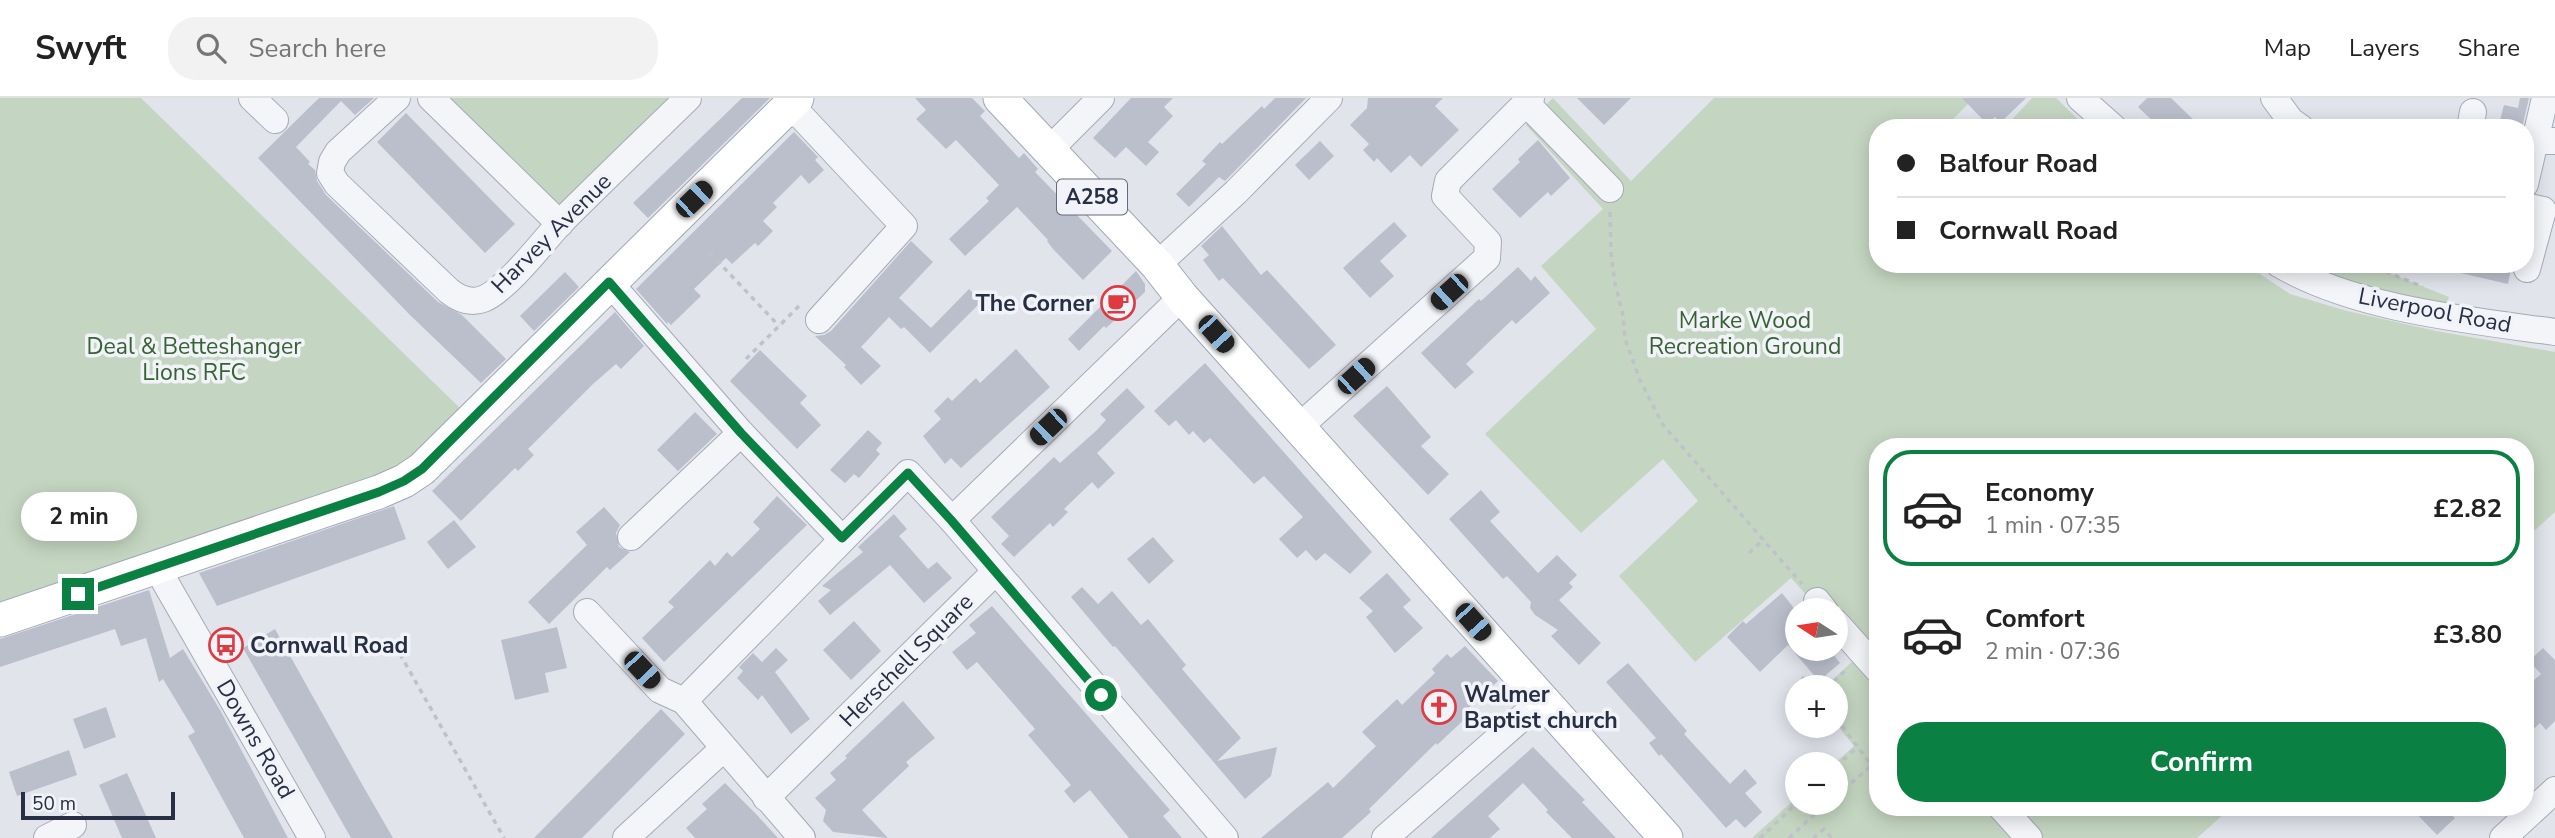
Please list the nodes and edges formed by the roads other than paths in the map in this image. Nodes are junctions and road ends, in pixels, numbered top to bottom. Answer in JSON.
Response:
{"nodes":[{"id":1,"x":252,"y":98,"type":"edge"},
{"id":2,"x":397,"y":98,"type":"edge"},
{"id":3,"x":431,"y":98,"type":"edge"},
{"id":4,"x":688,"y":98,"type":"edge"},
{"id":5,"x":1000,"y":98,"type":"edge"},
{"id":6,"x":1101,"y":98,"type":"edge"},
{"id":7,"x":1329,"y":98,"type":"edge"},
{"id":8,"x":2080,"y":98,"type":"edge"},
{"id":9,"x":2274,"y":98,"type":"edge"},
{"id":10,"x":2545,"y":98,"type":"edge"},
{"id":11,"x":1528,"y":101,"type":"edge"},
{"id":12,"x":791,"y":104,"type":"edge"},
{"id":13,"x":2104,"y":119,"type":"edge"},
{"id":14,"x":2290,"y":119,"type":"edge"},
{"id":15,"x":275,"y":120,"type":"dead end"},
{"id":16,"x":2545,"y":141,"type":"edge"},
{"id":17,"x":1049,"y":150,"type":"junction"},
{"id":18,"x":2534,"y":165,"type":"edge"},
{"id":19,"x":1610,"y":189,"type":"road end"},
{"id":20,"x":2534,"y":208,"type":"edge"},
{"id":21,"x":560,"y":224,"type":"junction"},
{"id":22,"x":2534,"y":243,"type":"edge"},
{"id":23,"x":1157,"y":265,"type":"junction"},
{"id":24,"x":2294,"y":273,"type":"edge"},
{"id":25,"x":609,"y":282,"type":"junction"},
{"id":26,"x":1182,"y":297,"type":"junction"},
{"id":27,"x":814,"y":309,"type":"road end"},
{"id":28,"x":2555,"y":332,"type":"edge"},
{"id":29,"x":1299,"y":427,"type":"junction"},
{"id":30,"x":741,"y":433,"type":"junction"},
{"id":31,"x":951,"y":520,"type":"junction"},
{"id":32,"x":631,"y":537,"type":"dead end"},
{"id":33,"x":842,"y":538,"type":"junction"},
{"id":34,"x":157,"y":568,"type":"junction"},
{"id":35,"x":995,"y":573,"type":"junction"},
{"id":36,"x":587,"y":612,"type":"dead end"},
{"id":37,"x":0,"y":620,"type":"edge"},
{"id":38,"x":1848,"y":636,"type":"edge"},
{"id":39,"x":1869,"y":660,"type":"edge"},
{"id":40,"x":684,"y":701,"type":"junction"},
{"id":41,"x":1542,"y":701,"type":"junction"},
{"id":42,"x":724,"y":748,"type":"junction"},
{"id":43,"x":2555,"y":790,"type":"edge"},
{"id":44,"x":766,"y":798,"type":"junction"},
{"id":45,"x":2534,"y":809,"type":"edge"},
{"id":46,"x":2009,"y":816,"type":"edge"},
{"id":47,"x":2526,"y":816,"type":"edge"},
{"id":48,"x":73,"y":825,"type":"dead end"},
{"id":49,"x":47,"y":838,"type":"edge"},
{"id":50,"x":312,"y":838,"type":"edge"},
{"id":51,"x":626,"y":838,"type":"edge"},
{"id":52,"x":802,"y":838,"type":"edge"},
{"id":53,"x":1225,"y":838,"type":"edge"},
{"id":54,"x":1385,"y":838,"type":"edge"},
{"id":55,"x":1666,"y":838,"type":"edge"},
{"id":56,"x":2029,"y":838,"type":"edge"},
{"id":57,"x":2502,"y":838,"type":"edge"}],
"edges":[{"from":1,"to":15,"type":"street"},
{"from":2,"to":21,"type":"street","name":"Harvey Avenue"},
{"from":3,"to":21,"type":"street"},
{"from":4,"to":21,"type":"street","name":"Harvey Avenue"},
{"from":5,"to":17,"type":"main road","number":"A258"},
{"from":6,"to":17,"type":"street"},
{"from":7,"to":23,"type":"street"},
{"from":8,"to":13,"type":"street"},
{"from":9,"to":14,"type":"street"},
{"from":10,"to":16,"type":"street"},
{"from":11,"to":19,"type":"street"},
{"from":11,"to":29,"type":"street"},
{"from":12,"to":25,"type":"main road"},
{"from":12,"to":27,"type":"street"},
{"from":16,"to":18,"type":"street"},
{"from":17,"to":23,"type":"main road","number":"A258"},
{"from":20,"to":22,"type":"street"},
{"from":23,"to":26,"type":"main road","number":"A258"},
{"from":24,"to":28,"type":"street","name":"Liverpool Road"},
{"from":25,"to":30,"type":"street"},
{"from":25,"to":34,"type":"main road"},
{"from":26,"to":29,"type":"main road","number":"A258"},
{"from":26,"to":31,"type":"street"},
{"from":29,"to":41,"type":"main road","number":"A258"},
{"from":30,"to":32,"type":"street"},
{"from":30,"to":33,"type":"street"},
{"from":31,"to":33,"type":"street"},
{"from":31,"to":35,"type":"street"},
{"from":33,"to":40,"type":"street"},
{"from":34,"to":37,"type":"main road"},
{"from":34,"to":50,"type":"street","name":"Downs Road"},
{"from":35,"to":44,"type":"street","name":"Herschell Square"},
{"from":35,"to":53,"type":"street"},
{"from":36,"to":40,"type":"street"},
{"from":38,"to":39,"type":"street"},
{"from":40,"to":42,"type":"street"},
{"from":41,"to":54,"type":"street"},
{"from":41,"to":55,"type":"main road","number":"A258"},
{"from":42,"to":44,"type":"street"},
{"from":42,"to":51,"type":"street"},
{"from":43,"to":45,"type":"street"},
{"from":44,"to":52,"type":"street"},
{"from":46,"to":56,"type":"street"},
{"from":47,"to":57,"type":"street"},
{"from":48,"to":49,"type":"street"}]}
